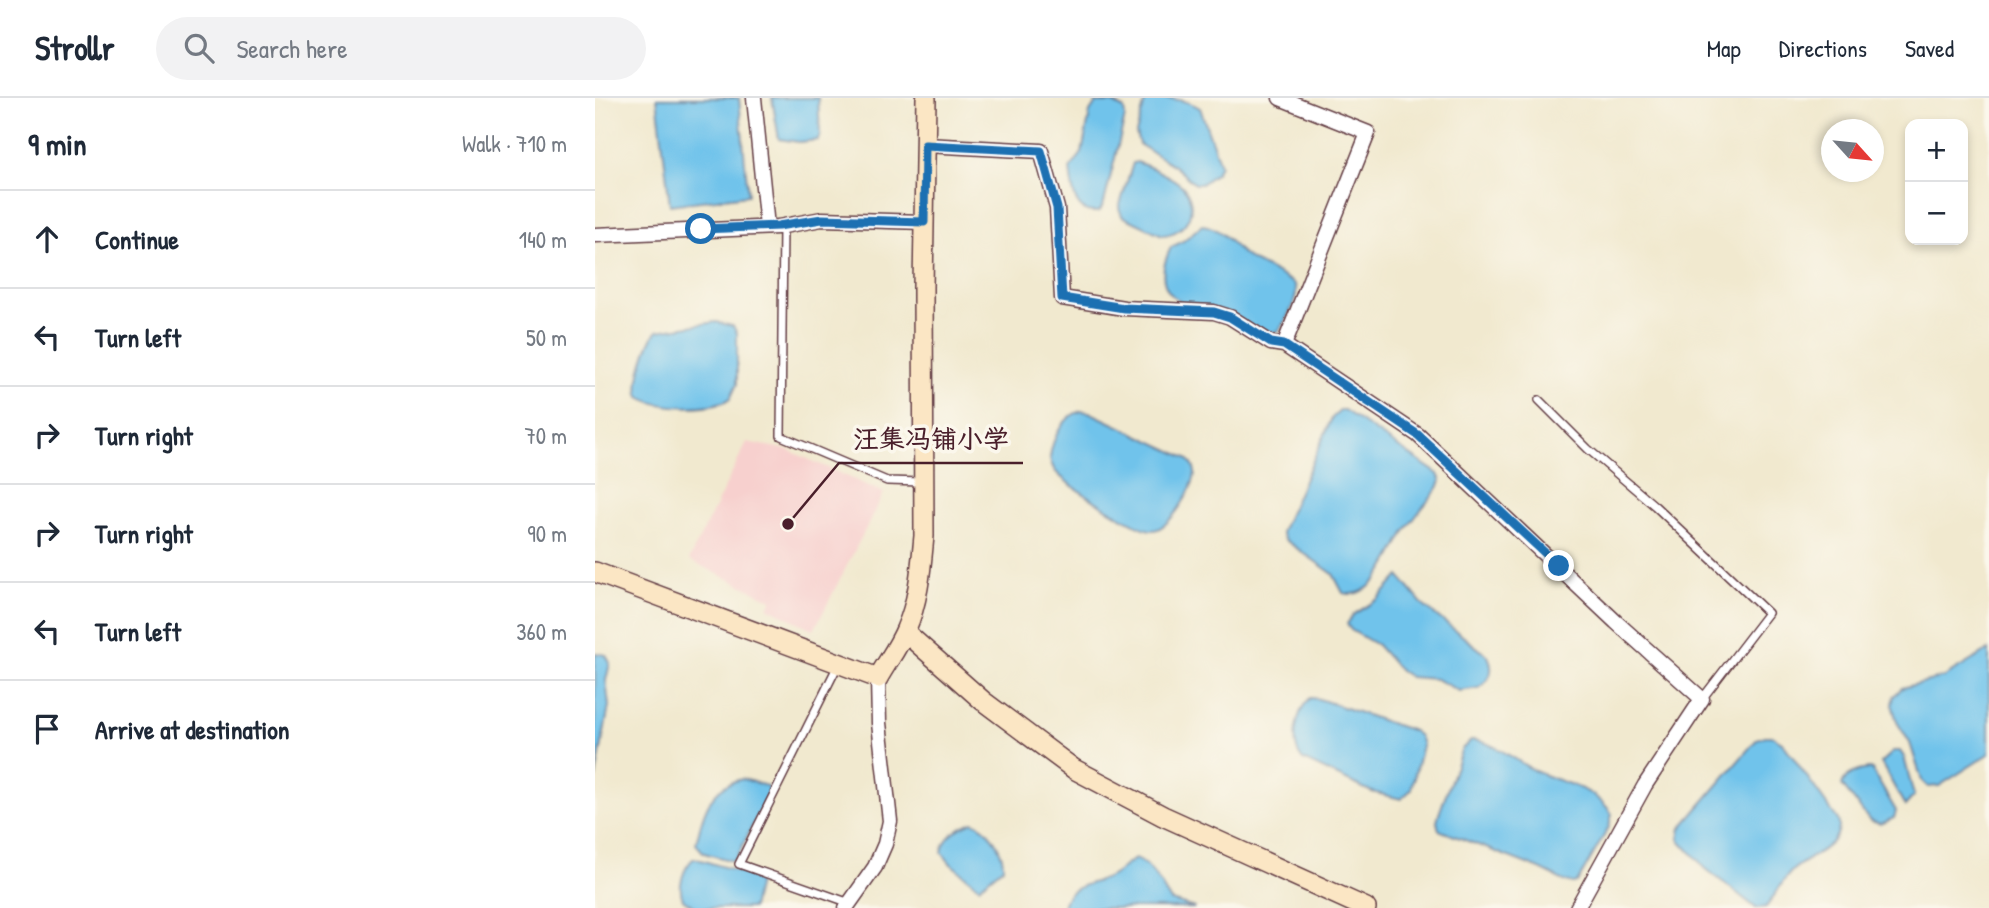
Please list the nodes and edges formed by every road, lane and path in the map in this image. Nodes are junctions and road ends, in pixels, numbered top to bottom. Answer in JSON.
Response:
{"nodes":[{"id":1,"x":754,"y":98,"type":"edge"},
{"id":2,"x":926,"y":98,"type":"edge"},
{"id":3,"x":1280,"y":98,"type":"edge"},
{"id":4,"x":925,"y":145,"type":"junction"},
{"id":5,"x":924,"y":222,"type":"junction"},
{"id":6,"x":783,"y":226,"type":"junction"},
{"id":7,"x":767,"y":227,"type":"junction"},
{"id":8,"x":595,"y":235,"type":"edge"},
{"id":9,"x":1284,"y":345,"type":"junction"},
{"id":10,"x":1539,"y":400,"type":"dead end"},
{"id":11,"x":925,"y":482,"type":"junction"},
{"id":12,"x":595,"y":572,"type":"edge"},
{"id":13,"x":905,"y":632,"type":"junction"},
{"id":14,"x":839,"y":662,"type":"junction"},
{"id":15,"x":878,"y":678,"type":"junction"},
{"id":16,"x":1702,"y":699,"type":"junction"},
{"id":17,"x":848,"y":905,"type":"edge"},
{"id":18,"x":1366,"y":908,"type":"edge"},
{"id":19,"x":1577,"y":908,"type":"edge"}],
"edges":[{"from":1,"to":7,"type":"street"},
{"from":2,"to":4,"type":"street"},
{"from":3,"to":9,"type":"street"},
{"from":4,"to":5,"type":"street"},
{"from":4,"to":9,"type":"street"},
{"from":5,"to":6,"type":"street"},
{"from":5,"to":11,"type":"street"},
{"from":6,"to":7,"type":"street"},
{"from":6,"to":11,"type":"lane"},
{"from":7,"to":8,"type":"street"},
{"from":9,"to":16,"type":"street"},
{"from":10,"to":16,"type":"lane"},
{"from":11,"to":13,"type":"street"},
{"from":12,"to":14,"type":"street"},
{"from":13,"to":15,"type":"street"},
{"from":13,"to":18,"type":"street"},
{"from":14,"to":15,"type":"street"},
{"from":14,"to":17,"type":"lane"},
{"from":15,"to":17,"type":"street"},
{"from":16,"to":19,"type":"street"}]}
